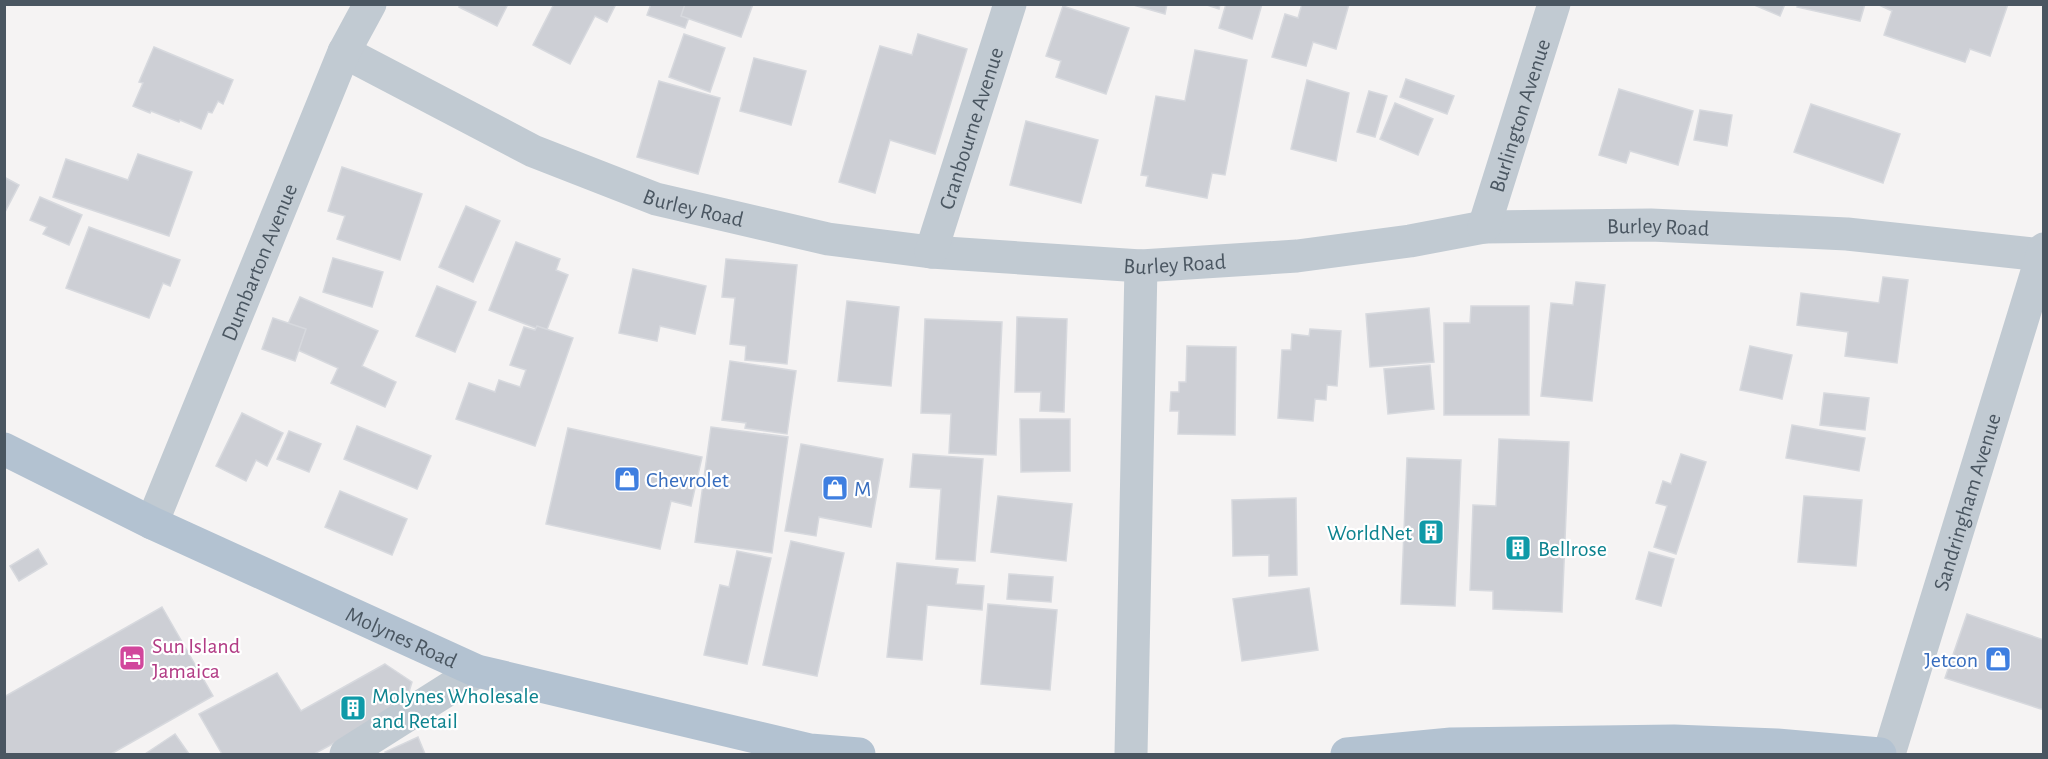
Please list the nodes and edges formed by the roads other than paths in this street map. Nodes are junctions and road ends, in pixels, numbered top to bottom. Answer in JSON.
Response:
{"nodes":[{"id":1,"x":370,"y":4,"type":"edge"},
{"id":2,"x":1010,"y":4,"type":"edge"},
{"id":3,"x":1554,"y":4,"type":"edge"},
{"id":4,"x":344,"y":52,"type":"junction"},
{"id":5,"x":1484,"y":227,"type":"junction"},
{"id":6,"x":931,"y":252,"type":"junction"},
{"id":7,"x":2042,"y":252,"type":"edge"},
{"id":8,"x":1141,"y":266,"type":"junction"},
{"id":9,"x":4,"y":450,"type":"edge"},
{"id":10,"x":152,"y":523,"type":"junction"},
{"id":11,"x":477,"y":671,"type":"junction"},
{"id":12,"x":1676,"y":748,"type":"edge"},
{"id":13,"x":346,"y":754,"type":"edge"},
{"id":14,"x":859,"y":754,"type":"edge"},
{"id":15,"x":1131,"y":754,"type":"edge"},
{"id":16,"x":1347,"y":754,"type":"edge"},
{"id":17,"x":1880,"y":754,"type":"edge"},
{"id":18,"x":1889,"y":754,"type":"edge"}],
"edges":[{"from":1,"to":4,"type":"street","name":"Dumbarton Avenue"},
{"from":2,"to":6,"type":"street","name":"Cranbourne Avenue"},
{"from":3,"to":5,"type":"street","name":"Burlington Avenue"},
{"from":4,"to":6,"type":"street","name":"Burley Road"},
{"from":4,"to":10,"type":"street","name":"Dumbarton Avenue"},
{"from":5,"to":7,"type":"street","name":"Burley Road"},
{"from":5,"to":8,"type":"street","name":"Burley Road"},
{"from":6,"to":8,"type":"street","name":"Burley Road"},
{"from":7,"to":18,"type":"street","name":"Sandringham Avenue"},
{"from":8,"to":15,"type":"street"},
{"from":9,"to":10,"type":"main road","name":"Molynes Road"},
{"from":10,"to":11,"type":"main road","name":"Molynes Road"},
{"from":11,"to":13,"type":"street"},
{"from":11,"to":14,"type":"main road","name":"Molynes Road"},
{"from":12,"to":16,"type":"main road"},
{"from":12,"to":17,"type":"main road"}]}
